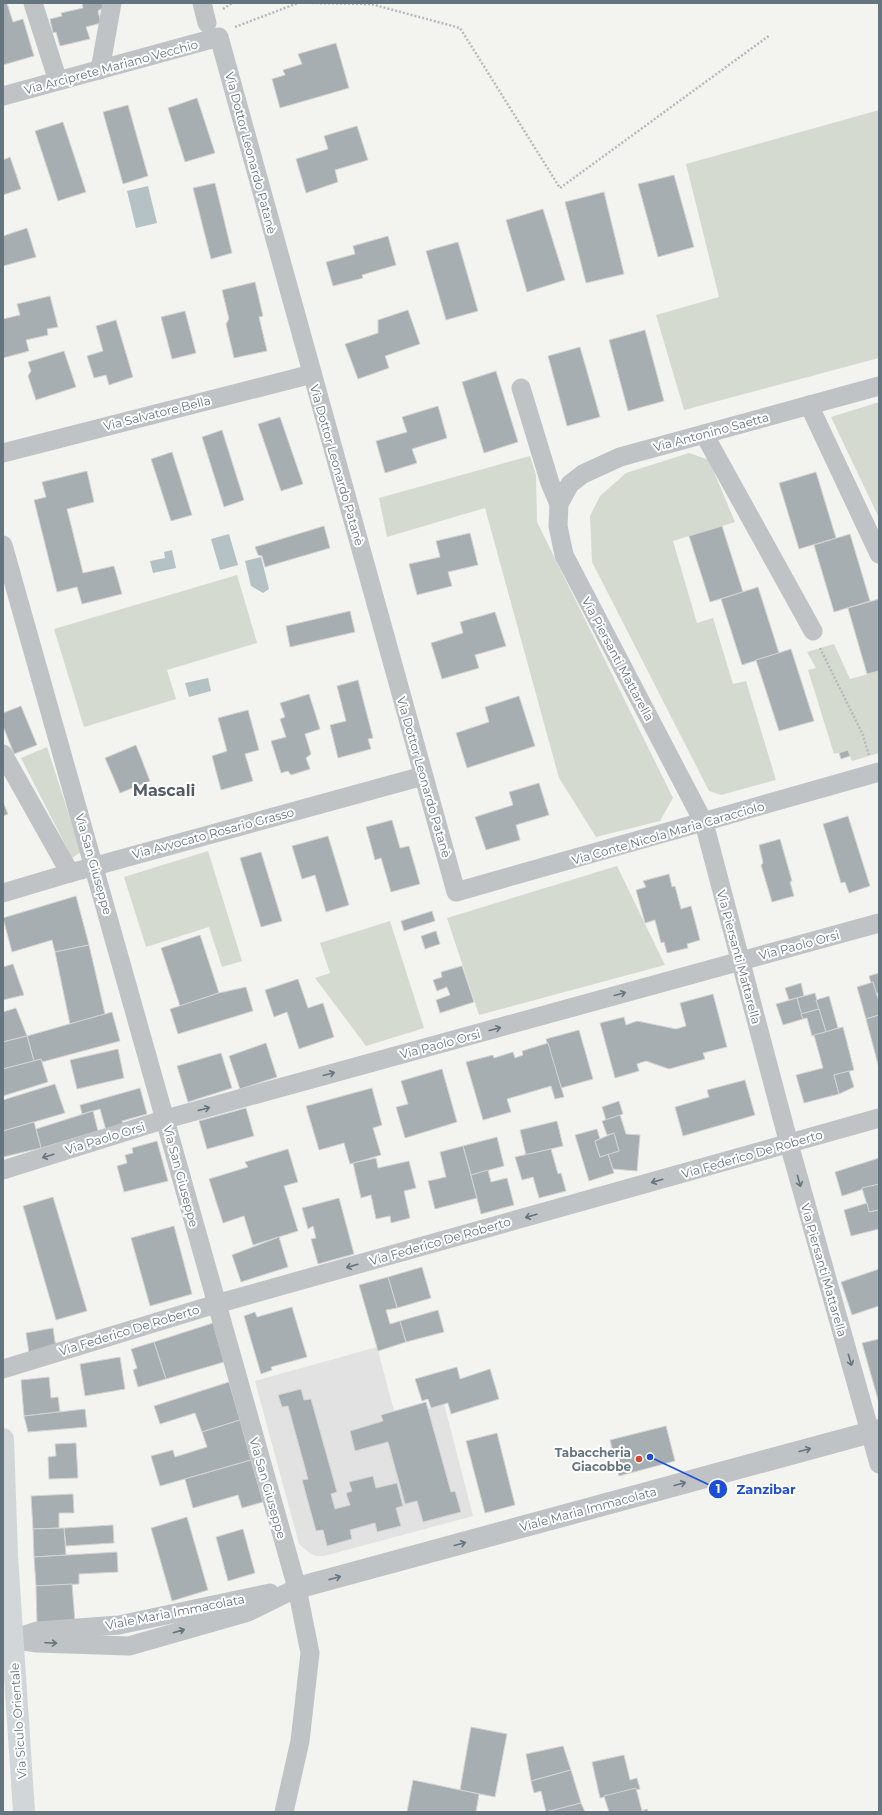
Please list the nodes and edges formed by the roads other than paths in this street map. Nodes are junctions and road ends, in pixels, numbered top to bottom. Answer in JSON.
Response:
{"nodes":[{"id":1,"x":33,"y":3,"type":"edge"},
{"id":2,"x":112,"y":3,"type":"edge"},
{"id":3,"x":202,"y":3,"type":"edge"},
{"id":4,"x":207,"y":23,"type":"dead end"},
{"id":5,"x":225,"y":33,"type":"joint"},
{"id":6,"x":100,"y":70,"type":"junction"},
{"id":7,"x":58,"y":81,"type":"junction"},
{"id":8,"x":3,"y":96,"type":"edge"},
{"id":9,"x":312,"y":374,"type":"junction"},
{"id":10,"x":879,"y":386,"type":"edge"},
{"id":11,"x":520,"y":388,"type":"dead end"},
{"id":12,"x":808,"y":405,"type":"junction"},
{"id":13,"x":704,"y":434,"type":"junction"},
{"id":14,"x":3,"y":452,"type":"edge"},
{"id":15,"x":559,"y":504,"type":"junction"},
{"id":16,"x":3,"y":545,"type":"edge"},
{"id":17,"x":879,"y":554,"type":"edge"},
{"id":18,"x":812,"y":632,"type":"road end"},
{"id":19,"x":3,"y":754,"type":"edge"},
{"id":20,"x":877,"y":773,"type":"edge"},
{"id":21,"x":423,"y":776,"type":"junction"},
{"id":22,"x":704,"y":823,"type":"junction"},
{"id":23,"x":95,"y":866,"type":"junction"},
{"id":24,"x":70,"y":872,"type":"junction"},
{"id":25,"x":456,"y":892,"type":"joint"},
{"id":26,"x":3,"y":893,"type":"edge"},
{"id":27,"x":879,"y":923,"type":"edge"},
{"id":28,"x":740,"y":961,"type":"junction"},
{"id":29,"x":879,"y":1118,"type":"edge"},
{"id":30,"x":166,"y":1119,"type":"junction"},
{"id":31,"x":789,"y":1144,"type":"junction"},
{"id":32,"x":3,"y":1170,"type":"edge"},
{"id":33,"x":216,"y":1304,"type":"junction"},
{"id":34,"x":3,"y":1369,"type":"edge"},
{"id":35,"x":875,"y":1431,"type":"edge"},
{"id":36,"x":3,"y":1439,"type":"edge"},
{"id":37,"x":879,"y":1464,"type":"edge"},
{"id":38,"x":5,"y":1551,"type":"edge"},
{"id":39,"x":297,"y":1588,"type":"junction"},
{"id":40,"x":8,"y":1639,"type":"edge"},
{"id":41,"x":24,"y":1812,"type":"edge"},
{"id":42,"x":284,"y":1812,"type":"edge"}],
"edges":[{"from":1,"to":7,"type":"street"},
{"from":2,"to":6,"type":"street"},
{"from":3,"to":4,"type":"street"},
{"from":5,"to":6,"type":"street","name":"Via Arciprete Mariano Vecchio"},
{"from":5,"to":9,"type":"street","name":"Via Dottor Leonardo Patanè"},
{"from":6,"to":7,"type":"street","name":"Via Arciprete Mariano Vecchio"},
{"from":7,"to":8,"type":"street","name":"Via Arciprete Mariano Vecchio"},
{"from":9,"to":14,"type":"street","name":"Via Salvatore Bella"},
{"from":9,"to":21,"type":"street","name":"Via Dottor Leonardo Patanè"},
{"from":10,"to":12,"type":"street","name":"Via Antonino Saetta"},
{"from":11,"to":15,"type":"street"},
{"from":12,"to":13,"type":"street","name":"Via Antonino Saetta"},
{"from":12,"to":17,"type":"street"},
{"from":13,"to":15,"type":"street","name":"Via Antonino Saetta"},
{"from":13,"to":18,"type":"street"},
{"from":15,"to":22,"type":"street","name":"Via Piersanti Mattarella"},
{"from":16,"to":23,"type":"street","name":"Via San Giuseppe"},
{"from":19,"to":24,"type":"street"},
{"from":20,"to":22,"type":"street","name":"Via Conte Nicola Maria Caracciolo"},
{"from":21,"to":23,"type":"street","name":"Via Avvocato Rosario Grasso"},
{"from":21,"to":25,"type":"street","name":"Via Dottor Leonardo Patanè"},
{"from":22,"to":25,"type":"street","name":"Via Conte Nicola Maria Caracciolo"},
{"from":22,"to":28,"type":"street","name":"Via Piersanti Mattarella"},
{"from":23,"to":24,"type":"street","name":"Via Avvocato Rosario Grasso"},
{"from":23,"to":30,"type":"street","name":"Via San Giuseppe"},
{"from":24,"to":26,"type":"street","name":"Via Avvocato Rosario Grasso"},
{"from":27,"to":28,"type":"street","name":"Via Paolo Orsi"},
{"from":30,"to":28,"type":"street","name":"Via Paolo Orsi","one_way":true},
{"from":28,"to":31,"type":"street","name":"Via Piersanti Mattarella"},
{"from":29,"to":31,"type":"street","name":"Via Federico De Roberto"},
{"from":30,"to":32,"type":"street","name":"Via Paolo Orsi","one_way":true},
{"from":30,"to":33,"type":"street","name":"Via San Giuseppe"},
{"from":31,"to":33,"type":"street","name":"Via Federico De Roberto","one_way":true},
{"from":31,"to":35,"type":"street","name":"Via Piersanti Mattarella","one_way":true},
{"from":33,"to":34,"type":"street","name":"Via Federico De Roberto"},
{"from":33,"to":39,"type":"street","name":"Via San Giuseppe"},
{"from":35,"to":37,"type":"street","name":"Via Piersanti Mattarella"},
{"from":39,"to":35,"type":"street","name":"Viale Maria Immacolata","one_way":true},
{"from":36,"to":38,"type":"main road","name":"Via Siculo Orientale"},
{"from":38,"to":40,"type":"main road","name":"Via Siculo Orientale"},
{"from":39,"to":40,"type":"street","name":"Viale Maria Immacolata"},
{"from":39,"to":42,"type":"street","name":"Via San Giuseppe"},
{"from":40,"to":41,"type":"main road","name":"Via Siculo Orientale"}]}
